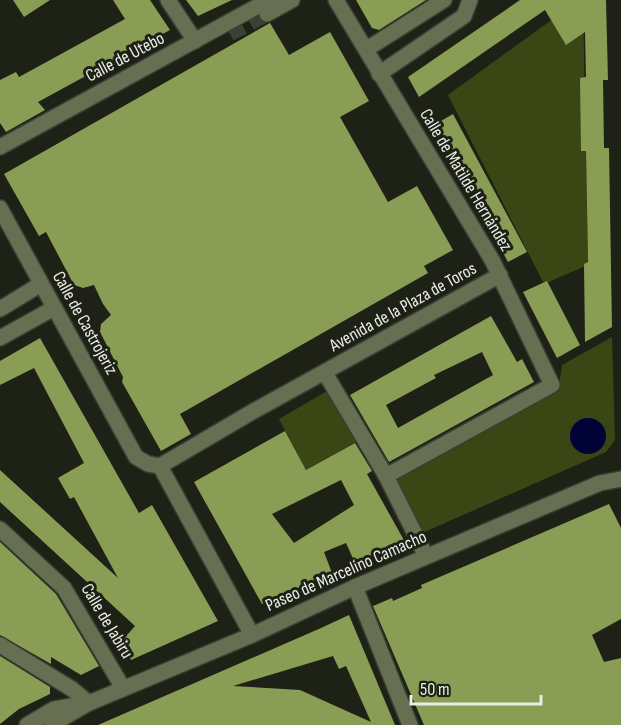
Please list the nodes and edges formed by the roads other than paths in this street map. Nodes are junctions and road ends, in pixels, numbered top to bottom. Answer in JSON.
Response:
{"nodes":[{"id":1,"x":168,"y":0,"type":"edge"},
{"id":2,"x":292,"y":0,"type":"edge"},
{"id":3,"x":336,"y":0,"type":"edge"},
{"id":4,"x":444,"y":0,"type":"edge"},
{"id":5,"x":470,"y":0,"type":"edge"},
{"id":6,"x":268,"y":7,"type":"edge"},
{"id":7,"x":195,"y":41,"type":"junction"},
{"id":8,"x":367,"y":49,"type":"junction"},
{"id":9,"x":379,"y":74,"type":"junction"},
{"id":10,"x":0,"y":147,"type":"edge"},
{"id":11,"x":0,"y":208,"type":"edge"},
{"id":12,"x":500,"y":275,"type":"junction"},
{"id":13,"x":41,"y":284,"type":"junction"},
{"id":14,"x":54,"y":308,"type":"junction"},
{"id":15,"x":0,"y":309,"type":"edge"},
{"id":16,"x":0,"y":338,"type":"edge"},
{"id":17,"x":325,"y":373,"type":"junction"},
{"id":18,"x":160,"y":466,"type":"junction"},
{"id":19,"x":386,"y":476,"type":"junction"},
{"id":20,"x":621,"y":479,"type":"edge"},
{"id":21,"x":0,"y":529,"type":"edge"},
{"id":22,"x":426,"y":556,"type":"junction"},
{"id":23,"x":355,"y":587,"type":"junction"},
{"id":24,"x":252,"y":635,"type":"junction"},
{"id":25,"x":0,"y":645,"type":"edge"},
{"id":26,"x":123,"y":688,"type":"junction"},
{"id":27,"x":89,"y":703,"type":"junction"},
{"id":28,"x":27,"y":725,"type":"edge"},
{"id":29,"x":51,"y":725,"type":"edge"},
{"id":30,"x":410,"y":725,"type":"edge"}],
"edges":[{"from":1,"to":7,"type":"street"},
{"from":2,"to":6,"type":"street","name":"Calle de Utebo"},
{"from":3,"to":8,"type":"street","name":"Calle de Matilde Hernández"},
{"from":4,"to":8,"type":"street"},
{"from":5,"to":9,"type":"street"},
{"from":6,"to":7,"type":"street","name":"Calle de Utebo"},
{"from":7,"to":10,"type":"street","name":"Calle de Utebo"},
{"from":8,"to":9,"type":"street","name":"Calle de Matilde Hernández"},
{"from":9,"to":12,"type":"street","name":"Calle de Matilde Hernández"},
{"from":11,"to":13,"type":"street","name":"Calle de Castrojeriz"},
{"from":12,"to":17,"type":"street","name":"Avenida de la Plaza de Toros"},
{"from":12,"to":19,"type":"street","name":"Calle de Matilde Hernández"},
{"from":13,"to":14,"type":"street","name":"Calle de Castrojeriz"},
{"from":13,"to":15,"type":"street"},
{"from":14,"to":16,"type":"street"},
{"from":14,"to":18,"type":"street","name":"Calle de Castrojeriz"},
{"from":17,"to":18,"type":"street","name":"Avenida de la Plaza de Toros"},
{"from":17,"to":19,"type":"street","name":"Avenida de la Plaza de Toros"},
{"from":18,"to":24,"type":"street"},
{"from":19,"to":22,"type":"street","name":"Avenida de la Plaza de Toros"},
{"from":20,"to":22,"type":"street","name":"Paseo de Marcelino Camacho"},
{"from":21,"to":26,"type":"street","name":"Calle de Jabiru"},
{"from":22,"to":23,"type":"street","name":"Paseo de Marcelino Camacho"},
{"from":23,"to":24,"type":"street","name":"Paseo de Marcelino Camacho"},
{"from":23,"to":30,"type":"street"},
{"from":24,"to":26,"type":"street","name":"Paseo de Marcelino Camacho"},
{"from":25,"to":27,"type":"street"},
{"from":26,"to":27,"type":"street","name":"Paseo de Marcelino Camacho"},
{"from":27,"to":28,"type":"street","name":"Paseo de Marcelino Camacho"},
{"from":27,"to":29,"type":"street","name":"Paseo de Marcelino Camacho"}]}
